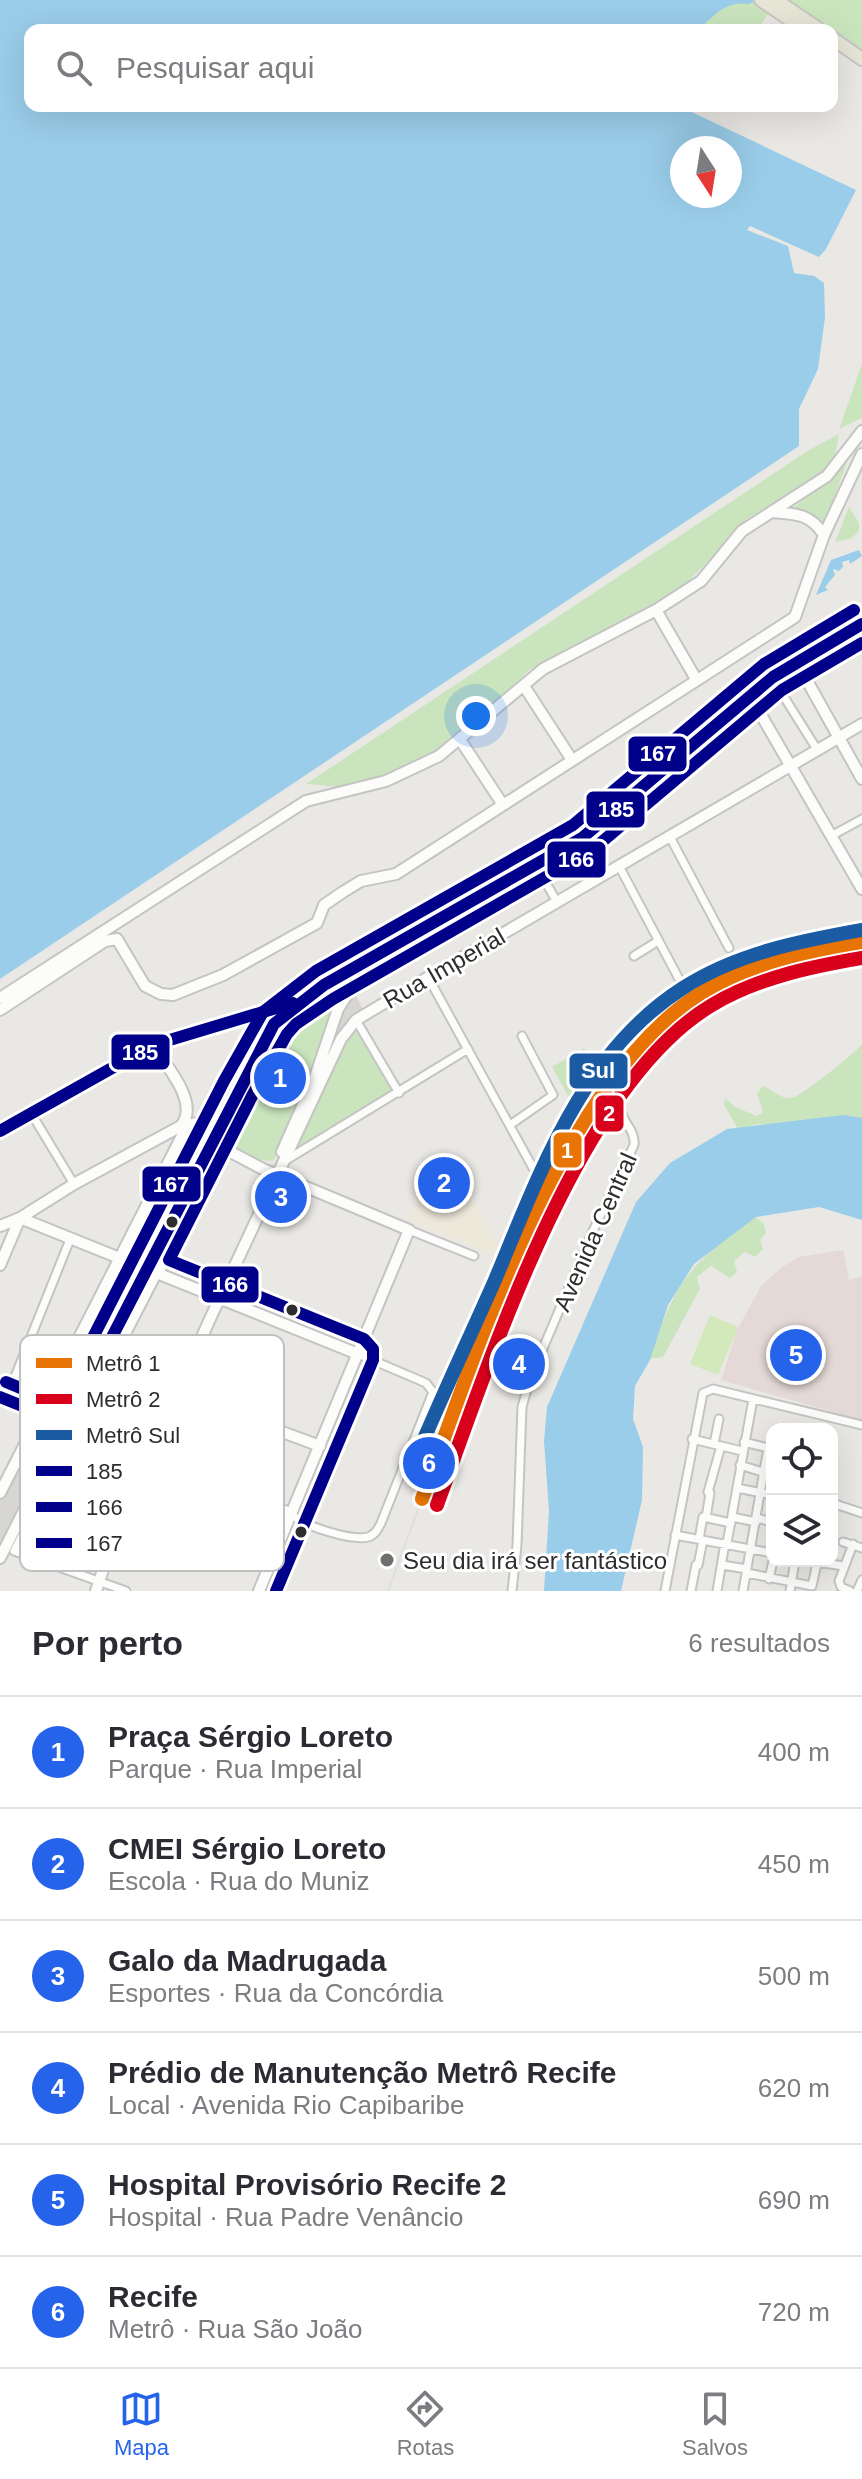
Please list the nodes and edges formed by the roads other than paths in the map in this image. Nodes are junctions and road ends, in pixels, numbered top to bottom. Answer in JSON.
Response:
{"nodes":[{"id":1,"x":761,"y":0,"type":"edge"},
{"id":2,"x":776,"y":0,"type":"edge"},
{"id":3,"x":790,"y":15,"type":"junction"},
{"id":4,"x":799,"y":24,"type":"edge"},
{"id":5,"x":808,"y":24,"type":"edge"},
{"id":6,"x":838,"y":42,"type":"edge"},
{"id":7,"x":838,"y":52,"type":"edge"},
{"id":8,"x":862,"y":59,"type":"edge"},
{"id":9,"x":862,"y":68,"type":"edge"},
{"id":10,"x":862,"y":431,"type":"edge"},
{"id":11,"x":862,"y":454,"type":"edge"},
{"id":12,"x":770,"y":512,"type":"junction"},
{"id":13,"x":824,"y":535,"type":"junction"},
{"id":14,"x":656,"y":610,"type":"junction"},
{"id":15,"x":862,"y":641,"type":"edge"},
{"id":16,"x":805,"y":677,"type":"junction"},
{"id":17,"x":696,"y":679,"type":"junction"},
{"id":18,"x":524,"y":686,"type":"junction"},
{"id":19,"x":781,"y":692,"type":"junction"},
{"id":20,"x":757,"y":708,"type":"junction"},
{"id":21,"x":862,"y":724,"type":"edge"},
{"id":22,"x":839,"y":737,"type":"junction"},
{"id":23,"x":461,"y":741,"type":"junction"},
{"id":24,"x":818,"y":751,"type":"junction"},
{"id":25,"x":572,"y":760,"type":"junction"},
{"id":26,"x":792,"y":766,"type":"junction"},
{"id":27,"x":862,"y":779,"type":"edge"},
{"id":28,"x":503,"y":805,"type":"junction"},
{"id":29,"x":862,"y":819,"type":"edge"},
{"id":30,"x":831,"y":836,"type":"junction"},
{"id":31,"x":670,"y":837,"type":"junction"},
{"id":32,"x":619,"y":866,"type":"junction"},
{"id":33,"x":542,"y":876,"type":"junction"},
{"id":34,"x":862,"y":889,"type":"edge"},
{"id":35,"x":557,"y":902,"type":"junction"},
{"id":36,"x":124,"y":916,"type":"junction"},
{"id":37,"x":117,"y":939,"type":"junction"},
{"id":38,"x":658,"y":941,"type":"junction"},
{"id":39,"x":729,"y":948,"type":"dead end"},
{"id":40,"x":634,"y":956,"type":"dead end"},
{"id":41,"x":862,"y":960,"type":"edge"},
{"id":42,"x":428,"y":977,"type":"junction"},
{"id":43,"x":679,"y":979,"type":"dead end"},
{"id":44,"x":353,"y":985,"type":"junction"},
{"id":45,"x":0,"y":998,"type":"edge"},
{"id":46,"x":299,"y":1002,"type":"junction"},
{"id":47,"x":0,"y":1010,"type":"edge"},
{"id":48,"x":356,"y":1020,"type":"junction"},
{"id":49,"x":522,"y":1036,"type":"dead end"},
{"id":50,"x":153,"y":1045,"type":"junction"},
{"id":51,"x":468,"y":1049,"type":"junction"},
{"id":52,"x":399,"y":1093,"type":"junction"},
{"id":53,"x":31,"y":1113,"type":"junction"},
{"id":54,"x":222,"y":1119,"type":"junction"},
{"id":55,"x":510,"y":1125,"type":"junction"},
{"id":56,"x":183,"y":1128,"type":"junction"},
{"id":57,"x":0,"y":1131,"type":"edge"},
{"id":58,"x":211,"y":1141,"type":"junction"},
{"id":59,"x":222,"y":1149,"type":"junction"},
{"id":60,"x":283,"y":1162,"type":"junction"},
{"id":61,"x":533,"y":1168,"type":"dead end"},
{"id":62,"x":276,"y":1175,"type":"junction"},
{"id":63,"x":292,"y":1182,"type":"junction"},
{"id":64,"x":74,"y":1184,"type":"junction"},
{"id":65,"x":20,"y":1218,"type":"junction"},
{"id":66,"x":0,"y":1226,"type":"edge"},
{"id":67,"x":409,"y":1230,"type":"junction"},
{"id":68,"x":71,"y":1237,"type":"junction"},
{"id":69,"x":474,"y":1256,"type":"dead end"},
{"id":70,"x":120,"y":1257,"type":"junction"},
{"id":71,"x":1,"y":1261,"type":"edge"},
{"id":72,"x":147,"y":1268,"type":"junction"},
{"id":73,"x":158,"y":1273,"type":"junction"},
{"id":74,"x":219,"y":1297,"type":"junction"},
{"id":75,"x":30,"y":1335,"type":"edge"},
{"id":76,"x":80,"y":1335,"type":"edge"},
{"id":77,"x":113,"y":1335,"type":"edge"},
{"id":78,"x":127,"y":1335,"type":"edge"},
{"id":79,"x":202,"y":1335,"type":"edge"},
{"id":80,"x":358,"y":1354,"type":"junction"},
{"id":81,"x":20,"y":1358,"type":"edge"},
{"id":82,"x":3,"y":1398,"type":"edge"},
{"id":83,"x":753,"y":1399,"type":"junction"},
{"id":84,"x":719,"y":1419,"type":"dead end"},
{"id":85,"x":862,"y":1425,"type":"edge"},
{"id":86,"x":284,"y":1433,"type":"edge"},
{"id":87,"x":692,"y":1439,"type":"junction"},
{"id":88,"x":718,"y":1445,"type":"junction"},
{"id":89,"x":320,"y":1446,"type":"junction"},
{"id":90,"x":743,"y":1446,"type":"junction"},
{"id":91,"x":766,"y":1447,"type":"edge"},
{"id":92,"x":20,"y":1454,"type":"edge"},
{"id":93,"x":740,"y":1465,"type":"junction"},
{"id":94,"x":766,"y":1473,"type":"edge"},
{"id":95,"x":766,"y":1479,"type":"edge"},
{"id":96,"x":737,"y":1488,"type":"junction"},
{"id":97,"x":0,"y":1493,"type":"edge"},
{"id":98,"x":760,"y":1493,"type":"junction"},
{"id":99,"x":766,"y":1494,"type":"edge"},
{"id":100,"x":838,"y":1505,"type":"edge"},
{"id":101,"x":284,"y":1511,"type":"edge"},
{"id":102,"x":862,"y":1513,"type":"edge"},
{"id":103,"x":292,"y":1514,"type":"junction"},
{"id":104,"x":20,"y":1518,"type":"edge"},
{"id":105,"x":704,"y":1518,"type":"junction"},
{"id":106,"x":731,"y":1520,"type":"junction"},
{"id":107,"x":757,"y":1520,"type":"junction"},
{"id":108,"x":766,"y":1521,"type":"edge"},
{"id":109,"x":284,"y":1533,"type":"edge"},
{"id":110,"x":675,"y":1535,"type":"junction"},
{"id":111,"x":701,"y":1539,"type":"junction"},
{"id":112,"x":843,"y":1542,"type":"dead end"},
{"id":113,"x":726,"y":1543,"type":"junction"},
{"id":114,"x":853,"y":1544,"type":"junction"},
{"id":115,"x":752,"y":1548,"type":"junction"},
{"id":116,"x":862,"y":1548,"type":"edge"},
{"id":117,"x":766,"y":1552,"type":"edge"},
{"id":118,"x":0,"y":1558,"type":"edge"},
{"id":119,"x":722,"y":1565,"type":"junction"},
{"id":120,"x":838,"y":1565,"type":"edge"},
{"id":121,"x":844,"y":1566,"type":"junction"},
{"id":122,"x":772,"y":1567,"type":"edge"},
{"id":123,"x":794,"y":1567,"type":"edge"},
{"id":124,"x":813,"y":1567,"type":"edge"},
{"id":125,"x":62,"y":1571,"type":"edge"},
{"id":126,"x":268,"y":1571,"type":"edge"},
{"id":127,"x":747,"y":1571,"type":"junction"},
{"id":128,"x":769,"y":1579,"type":"junction"},
{"id":129,"x":862,"y":1580,"type":"edge"},
{"id":130,"x":96,"y":1585,"type":"edge"},
{"id":131,"x":790,"y":1587,"type":"edge"},
{"id":132,"x":126,"y":1591,"type":"edge"},
{"id":133,"x":259,"y":1591,"type":"edge"},
{"id":134,"x":512,"y":1591,"type":"edge"},
{"id":135,"x":665,"y":1591,"type":"edge"},
{"id":136,"x":691,"y":1591,"type":"edge"},
{"id":137,"x":717,"y":1591,"type":"edge"},
{"id":138,"x":743,"y":1591,"type":"edge"},
{"id":139,"x":850,"y":1591,"type":"edge"},
{"id":140,"x":857,"y":1591,"type":"edge"}],
"edges":[{"from":1,"to":3,"type":"main road"},
{"from":2,"to":3,"type":"main road"},
{"from":3,"to":4,"type":"main road"},
{"from":3,"to":5,"type":"main road"},
{"from":6,"to":8,"type":"main road"},
{"from":7,"to":9,"type":"main road"},
{"from":10,"to":12,"type":"main road"},
{"from":11,"to":13,"type":"main road"},
{"from":12,"to":13,"type":"main road"},
{"from":12,"to":14,"type":"main road"},
{"from":13,"to":17,"type":"main road"},
{"from":14,"to":17,"type":"main road"},
{"from":14,"to":18,"type":"main road"},
{"from":15,"to":16,"type":"main road"},
{"from":16,"to":19,"type":"main road"},
{"from":16,"to":22,"type":"main road"},
{"from":17,"to":25,"type":"main road"},
{"from":18,"to":23,"type":"main road"},
{"from":18,"to":25,"type":"main road"},
{"from":19,"to":20,"type":"main road"},
{"from":19,"to":24,"type":"street"},
{"from":20,"to":26,"type":"main road"},
{"from":20,"to":33,"type":"main road"},
{"from":21,"to":22,"type":"main road","name":"Rua Imperial"},
{"from":22,"to":24,"type":"main road","name":"Rua Imperial"},
{"from":22,"to":27,"type":"main road"},
{"from":23,"to":28,"type":"main road"},
{"from":23,"to":36,"type":"main road"},
{"from":24,"to":26,"type":"main road","name":"Rua Imperial"},
{"from":25,"to":28,"type":"main road"},
{"from":26,"to":30,"type":"main road"},
{"from":26,"to":31,"type":"main road","name":"Rua Imperial"},
{"from":28,"to":37,"type":"main road"},
{"from":29,"to":30,"type":"street"},
{"from":30,"to":34,"type":"main road"},
{"from":31,"to":32,"type":"main road","name":"Rua Imperial"},
{"from":31,"to":39,"type":"street"},
{"from":32,"to":35,"type":"main road","name":"Rua Imperial"},
{"from":32,"to":38,"type":"street"},
{"from":33,"to":35,"type":"street"},
{"from":33,"to":44,"type":"main road"},
{"from":35,"to":42,"type":"main road","name":"Rua Imperial"},
{"from":36,"to":37,"type":"main road"},
{"from":36,"to":45,"type":"main road"},
{"from":37,"to":47,"type":"main road"},
{"from":38,"to":40,"type":"street"},
{"from":38,"to":43,"type":"street"},
{"from":41,"to":134,"type":"street","name":"Avenida Central"},
{"from":42,"to":48,"type":"main road","name":"Rua Imperial"},
{"from":42,"to":51,"type":"street"},
{"from":44,"to":46,"type":"main road"},
{"from":44,"to":60,"type":"main road","name":"Rua Imperial"},
{"from":46,"to":50,"type":"main road"},
{"from":46,"to":54,"type":"main road"},
{"from":48,"to":52,"type":"street"},
{"from":48,"to":60,"type":"main road","name":"Rua Imperial"},
{"from":49,"to":55,"type":"street"},
{"from":50,"to":53,"type":"main road"},
{"from":50,"to":56,"type":"main road"},
{"from":51,"to":52,"type":"street"},
{"from":51,"to":55,"type":"street"},
{"from":52,"to":60,"type":"street"},
{"from":53,"to":57,"type":"main road"},
{"from":53,"to":64,"type":"street"},
{"from":54,"to":56,"type":"main road"},
{"from":54,"to":58,"type":"main road"},
{"from":55,"to":61,"type":"street"},
{"from":56,"to":58,"type":"main road"},
{"from":56,"to":64,"type":"main road"},
{"from":56,"to":70,"type":"main road"},
{"from":58,"to":59,"type":"main road"},
{"from":58,"to":72,"type":"main road"},
{"from":59,"to":62,"type":"main road"},
{"from":59,"to":73,"type":"main road"},
{"from":60,"to":62,"type":"main road","name":"Rua Imperial"},
{"from":60,"to":63,"type":"main road"},
{"from":62,"to":63,"type":"main road"},
{"from":62,"to":74,"type":"main road","name":"Rua Imperial"},
{"from":63,"to":67,"type":"main road"},
{"from":64,"to":65,"type":"main road"},
{"from":65,"to":66,"type":"main road"},
{"from":65,"to":68,"type":"main road"},
{"from":65,"to":71,"type":"main road"},
{"from":67,"to":69,"type":"street"},
{"from":67,"to":80,"type":"main road"},
{"from":68,"to":70,"type":"main road"},
{"from":68,"to":75,"type":"street"},
{"from":70,"to":72,"type":"main road"},
{"from":70,"to":76,"type":"main road"},
{"from":72,"to":73,"type":"main road"},
{"from":72,"to":77,"type":"main road"},
{"from":73,"to":74,"type":"main road"},
{"from":73,"to":78,"type":"street"},
{"from":74,"to":79,"type":"main road","name":"Rua Imperial"},
{"from":74,"to":80,"type":"main road"},
{"from":80,"to":89,"type":"main road"},
{"from":80,"to":103,"type":"street"},
{"from":81,"to":82,"type":"street"},
{"from":83,"to":85,"type":"street"},
{"from":83,"to":87,"type":"street"},
{"from":83,"to":90,"type":"street"},
{"from":84,"to":88,"type":"street"},
{"from":86,"to":89,"type":"main road"},
{"from":87,"to":88,"type":"street"},
{"from":87,"to":110,"type":"street"},
{"from":88,"to":90,"type":"street"},
{"from":88,"to":105,"type":"street"},
{"from":89,"to":103,"type":"main road"},
{"from":90,"to":91,"type":"street"},
{"from":90,"to":93,"type":"street"},
{"from":92,"to":97,"type":"main road"},
{"from":93,"to":94,"type":"street"},
{"from":93,"to":96,"type":"street"},
{"from":95,"to":98,"type":"street"},
{"from":96,"to":98,"type":"street"},
{"from":96,"to":106,"type":"street"},
{"from":98,"to":99,"type":"street"},
{"from":98,"to":107,"type":"street"},
{"from":100,"to":102,"type":"street"},
{"from":101,"to":103,"type":"main road"},
{"from":103,"to":109,"type":"main road"},
{"from":104,"to":118,"type":"main road"},
{"from":105,"to":106,"type":"street"},
{"from":105,"to":111,"type":"street"},
{"from":106,"to":107,"type":"street"},
{"from":106,"to":113,"type":"street"},
{"from":107,"to":108,"type":"street"},
{"from":107,"to":115,"type":"street"},
{"from":110,"to":111,"type":"street"},
{"from":110,"to":135,"type":"street"},
{"from":111,"to":113,"type":"street"},
{"from":111,"to":136,"type":"street"},
{"from":112,"to":114,"type":"street"},
{"from":113,"to":115,"type":"street"},
{"from":113,"to":119,"type":"street"},
{"from":114,"to":116,"type":"street"},
{"from":114,"to":121,"type":"street"},
{"from":115,"to":117,"type":"street"},
{"from":115,"to":127,"type":"street"},
{"from":119,"to":127,"type":"street"},
{"from":119,"to":137,"type":"street"},
{"from":120,"to":121,"type":"street"},
{"from":121,"to":139,"type":"street"},
{"from":122,"to":128,"type":"street"},
{"from":123,"to":131,"type":"street"},
{"from":124,"to":131,"type":"street"},
{"from":125,"to":130,"type":"street"},
{"from":126,"to":133,"type":"main road"},
{"from":127,"to":128,"type":"street"},
{"from":127,"to":138,"type":"street"},
{"from":128,"to":131,"type":"street"},
{"from":129,"to":140,"type":"street"},
{"from":130,"to":132,"type":"street"}]}
